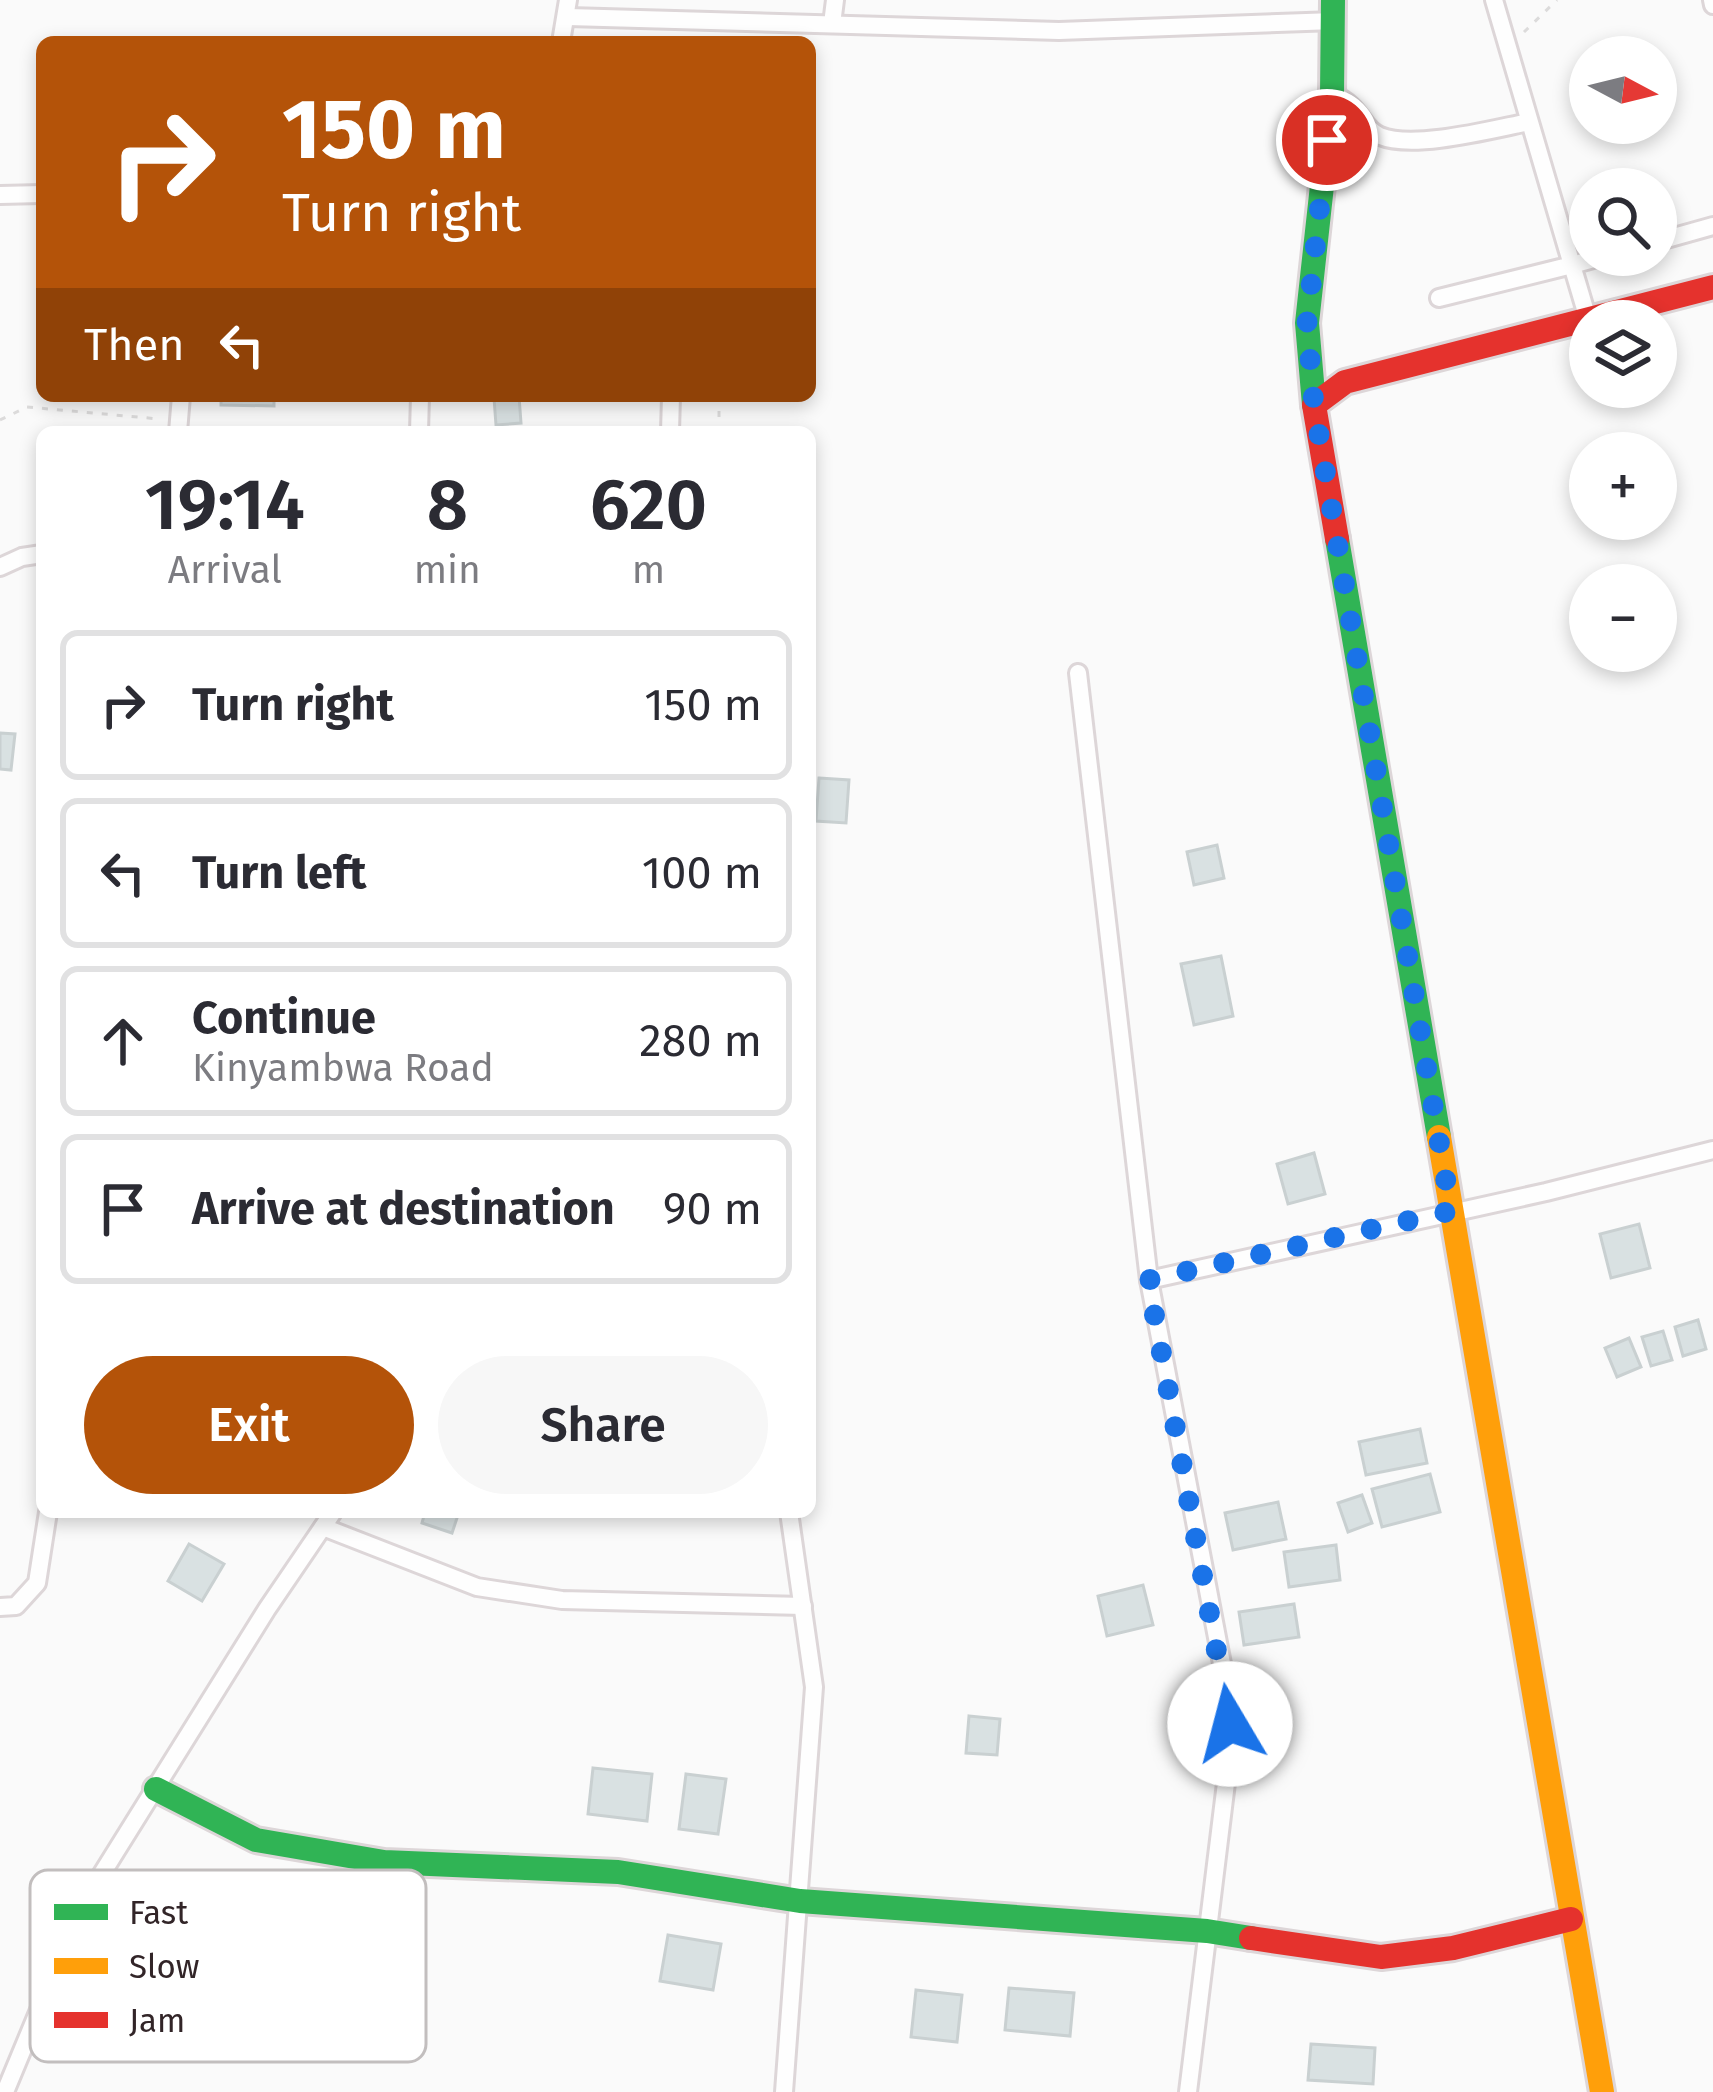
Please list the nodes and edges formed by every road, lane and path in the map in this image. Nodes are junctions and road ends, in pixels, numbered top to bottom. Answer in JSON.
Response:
{"nodes":[{"id":1,"x":835,"y":0,"type":"edge"},
{"id":2,"x":1494,"y":0,"type":"edge"},
{"id":3,"x":1557,"y":0,"type":"edge"},
{"id":4,"x":568,"y":9,"type":"edge"},
{"id":5,"x":1334,"y":10,"type":"edge"},
{"id":6,"x":832,"y":24,"type":"junction"},
{"id":7,"x":1507,"y":48,"type":"junction"},
{"id":8,"x":1332,"y":94,"type":"junction"},
{"id":9,"x":1529,"y":122,"type":"junction"},
{"id":10,"x":36,"y":194,"type":"edge"},
{"id":11,"x":0,"y":195,"type":"edge"},
{"id":12,"x":1713,"y":226,"type":"edge"},
{"id":13,"x":1677,"y":236,"type":"edge"},
{"id":14,"x":1569,"y":255,"type":"edge"},
{"id":15,"x":1569,"y":266,"type":"edge"},
{"id":16,"x":1713,"y":287,"type":"edge"},
{"id":17,"x":1439,"y":298,"type":"dead end"},
{"id":18,"x":1662,"y":300,"type":"edge"},
{"id":19,"x":1569,"y":324,"type":"edge"},
{"id":20,"x":1314,"y":405,"type":"junction"},
{"id":21,"x":0,"y":420,"type":"edge"},
{"id":22,"x":175,"y":426,"type":"edge"},
{"id":23,"x":36,"y":555,"type":"edge"},
{"id":24,"x":0,"y":567,"type":"edge"},
{"id":25,"x":1078,"y":673,"type":"dead end"},
{"id":26,"x":1713,"y":1150,"type":"edge"},
{"id":27,"x":1451,"y":1211,"type":"junction"},
{"id":28,"x":1148,"y":1280,"type":"junction"},
{"id":29,"x":47,"y":1518,"type":"edge"},
{"id":30,"x":790,"y":1518,"type":"edge"},
{"id":31,"x":328,"y":1520,"type":"edge"},
{"id":32,"x":803,"y":1606,"type":"junction"},
{"id":33,"x":0,"y":1607,"type":"edge"},
{"id":34,"x":156,"y":1789,"type":"junction"},
{"id":35,"x":105,"y":1870,"type":"edge"},
{"id":36,"x":800,"y":1901,"type":"junction"},
{"id":37,"x":1571,"y":1919,"type":"junction"},
{"id":38,"x":1208,"y":1931,"type":"junction"},
{"id":39,"x":30,"y":2030,"type":"edge"},
{"id":40,"x":4,"y":2092,"type":"edge"},
{"id":41,"x":784,"y":2092,"type":"edge"},
{"id":42,"x":1188,"y":2092,"type":"edge"},
{"id":43,"x":1602,"y":2092,"type":"edge"}],
"edges":[{"from":1,"to":6,"type":"street"},
{"from":2,"to":7,"type":"street"},
{"from":3,"to":7,"type":"path"},
{"from":4,"to":6,"type":"street"},
{"from":5,"to":6,"type":"street"},
{"from":5,"to":8,"type":"street"},
{"from":7,"to":9,"type":"street"},
{"from":8,"to":9,"type":"street"},
{"from":8,"to":20,"type":"street"},
{"from":9,"to":14,"type":"street"},
{"from":10,"to":11,"type":"street"},
{"from":12,"to":13,"type":"street"},
{"from":15,"to":17,"type":"street"},
{"from":16,"to":18,"type":"street"},
{"from":19,"to":20,"type":"street"},
{"from":20,"to":27,"type":"street"},
{"from":21,"to":22,"type":"path"},
{"from":23,"to":24,"type":"street"},
{"from":25,"to":28,"type":"street"},
{"from":26,"to":27,"type":"street"},
{"from":27,"to":28,"type":"street"},
{"from":27,"to":37,"type":"street"},
{"from":28,"to":38,"type":"street"},
{"from":29,"to":33,"type":"street"},
{"from":30,"to":32,"type":"street"},
{"from":31,"to":32,"type":"street"},
{"from":31,"to":34,"type":"street"},
{"from":32,"to":36,"type":"street"},
{"from":34,"to":35,"type":"street"},
{"from":34,"to":36,"type":"street"},
{"from":36,"to":38,"type":"street"},
{"from":36,"to":41,"type":"street"},
{"from":37,"to":38,"type":"street"},
{"from":37,"to":43,"type":"street"},
{"from":38,"to":42,"type":"street"},
{"from":39,"to":40,"type":"street"}]}
